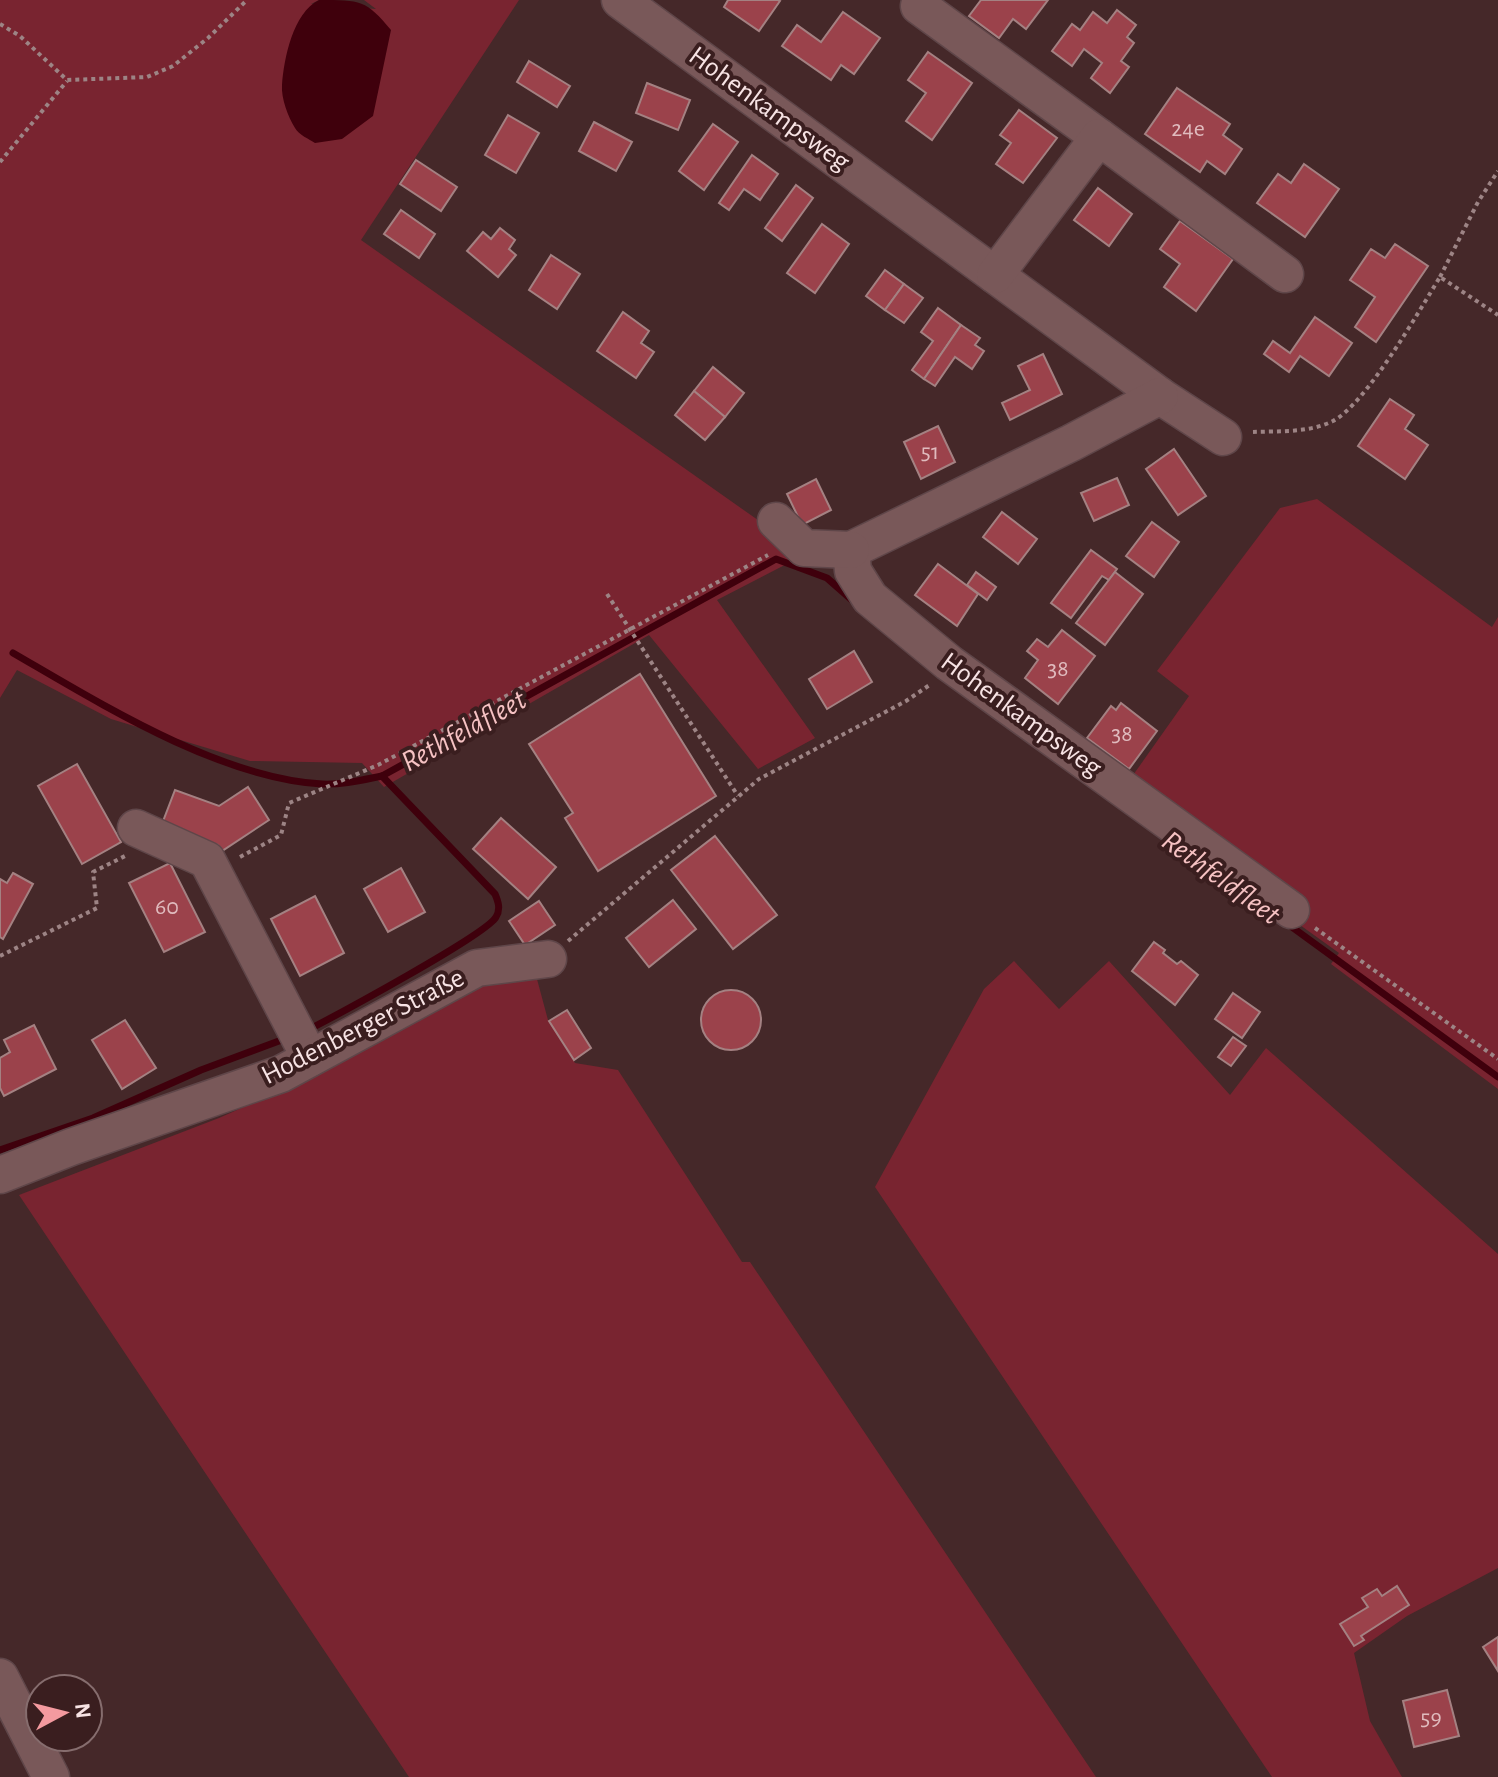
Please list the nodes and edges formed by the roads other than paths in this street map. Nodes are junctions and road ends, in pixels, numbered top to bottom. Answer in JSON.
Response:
{"nodes":[{"id":1,"x":620,"y":0,"type":"edge"},
{"id":2,"x":919,"y":6,"type":"dead end"},
{"id":3,"x":1099,"y":137,"type":"junction"},
{"id":4,"x":1285,"y":274,"type":"dead end"},
{"id":5,"x":995,"y":275,"type":"junction"},
{"id":6,"x":1160,"y":396,"type":"junction"},
{"id":7,"x":1223,"y":437,"type":"road end"},
{"id":8,"x":776,"y":521,"type":"dead end"},
{"id":9,"x":851,"y":550,"type":"junction"},
{"id":10,"x":147,"y":833,"type":"road end"},
{"id":11,"x":1291,"y":910,"type":"road end"},
{"id":12,"x":548,"y":959,"type":"road end"},
{"id":13,"x":310,"y":1058,"type":"junction"},
{"id":14,"x":0,"y":1175,"type":"edge"},
{"id":15,"x":0,"y":1677,"type":"edge"},
{"id":16,"x":51,"y":1777,"type":"edge"}],
"edges":[{"from":1,"to":5,"type":"street","name":"Hohenkampsweg"},
{"from":2,"to":3,"type":"street"},
{"from":3,"to":4,"type":"street"},
{"from":3,"to":5,"type":"street"},
{"from":5,"to":6,"type":"street","name":"Hohenkampsweg"},
{"from":6,"to":7,"type":"street","name":"Hohenkampsweg"},
{"from":6,"to":9,"type":"street"},
{"from":8,"to":9,"type":"street"},
{"from":9,"to":11,"type":"street","name":"Hohenkampsweg"},
{"from":10,"to":13,"type":"street"},
{"from":12,"to":13,"type":"street","name":"Hodenberger Straße"},
{"from":13,"to":14,"type":"street","name":"Hodenberger Straße"},
{"from":15,"to":16,"type":"street"}]}
